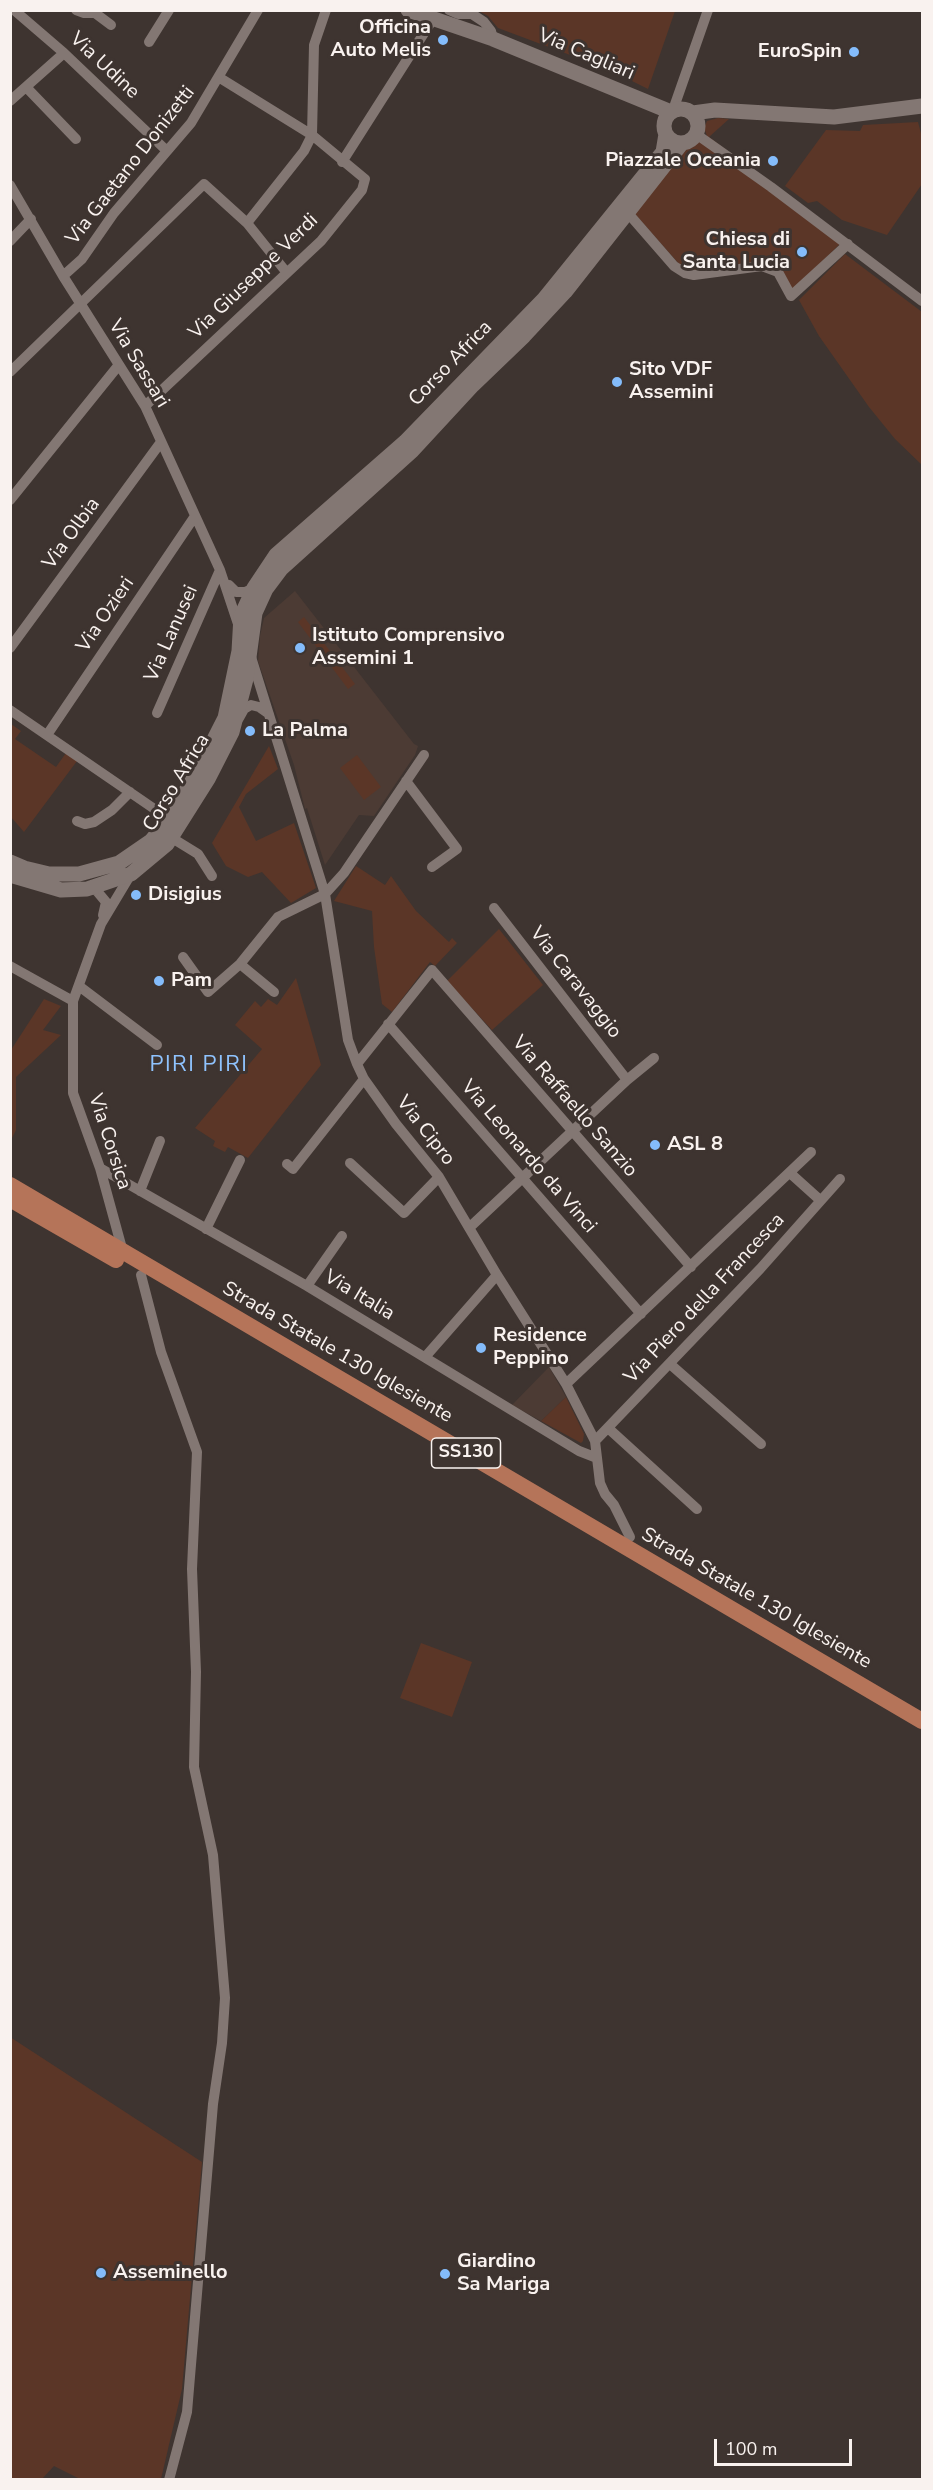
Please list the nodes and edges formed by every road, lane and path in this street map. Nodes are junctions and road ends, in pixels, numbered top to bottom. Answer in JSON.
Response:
{"nodes":[{"id":1,"x":14,"y":10,"type":"edge"},
{"id":2,"x":76,"y":10,"type":"edge"},
{"id":3,"x":170,"y":10,"type":"edge"},
{"id":4,"x":258,"y":10,"type":"edge"},
{"id":5,"x":326,"y":10,"type":"edge"},
{"id":6,"x":408,"y":10,"type":"edge"},
{"id":7,"x":449,"y":10,"type":"edge"},
{"id":8,"x":708,"y":10,"type":"edge"},
{"id":9,"x":433,"y":19,"type":"junction"},
{"id":10,"x":111,"y":24,"type":"dead end"},
{"id":11,"x":475,"y":25,"type":"junction"},
{"id":12,"x":149,"y":42,"type":"dead end"},
{"id":13,"x":64,"y":53,"type":"junction"},
{"id":14,"x":220,"y":78,"type":"junction"},
{"id":15,"x":26,"y":87,"type":"junction"},
{"id":16,"x":10,"y":101,"type":"edge"},
{"id":17,"x":922,"y":106,"type":"edge"},
{"id":18,"x":922,"y":112,"type":"edge"},
{"id":19,"x":669,"y":119,"type":"junction"},
{"id":20,"x":696,"y":124,"type":"junction"},
{"id":21,"x":312,"y":135,"type":"junction"},
{"id":22,"x":76,"y":139,"type":"dead end"},
{"id":23,"x":682,"y":143,"type":"junction"},
{"id":24,"x":167,"y":151,"type":"junction"},
{"id":25,"x":342,"y":162,"type":"junction"},
{"id":26,"x":10,"y":185,"type":"edge"},
{"id":27,"x":627,"y":212,"type":"junction"},
{"id":28,"x":31,"y":219,"type":"junction"},
{"id":29,"x":247,"y":223,"type":"junction"},
{"id":30,"x":10,"y":241,"type":"edge"},
{"id":31,"x":848,"y":244,"type":"junction"},
{"id":32,"x":287,"y":273,"type":"junction"},
{"id":33,"x":63,"y":276,"type":"junction"},
{"id":34,"x":922,"y":301,"type":"edge"},
{"id":35,"x":79,"y":303,"type":"junction"},
{"id":36,"x":118,"y":366,"type":"junction"},
{"id":37,"x":10,"y":372,"type":"edge"},
{"id":38,"x":145,"y":406,"type":"junction"},
{"id":39,"x":162,"y":442,"type":"junction"},
{"id":40,"x":10,"y":500,"type":"edge"},
{"id":41,"x":195,"y":516,"type":"junction"},
{"id":42,"x":220,"y":570,"type":"junction"},
{"id":43,"x":229,"y":585,"type":"junction"},
{"id":44,"x":254,"y":588,"type":"junction"},
{"id":45,"x":246,"y":615,"type":"junction"},
{"id":46,"x":10,"y":648,"type":"edge"},
{"id":47,"x":247,"y":648,"type":"junction"},
{"id":48,"x":246,"y":679,"type":"junction"},
{"id":49,"x":10,"y":710,"type":"edge"},
{"id":50,"x":157,"y":713,"type":"dead end"},
{"id":51,"x":269,"y":714,"type":"junction"},
{"id":52,"x":232,"y":732,"type":"junction"},
{"id":53,"x":47,"y":735,"type":"junction"},
{"id":54,"x":424,"y":755,"type":"dead end"},
{"id":55,"x":406,"y":781,"type":"junction"},
{"id":56,"x":130,"y":792,"type":"junction"},
{"id":57,"x":170,"y":819,"type":"junction"},
{"id":58,"x":77,"y":821,"type":"dead end"},
{"id":59,"x":172,"y":838,"type":"junction"},
{"id":60,"x":10,"y":862,"type":"edge"},
{"id":61,"x":116,"y":864,"type":"junction"},
{"id":62,"x":432,"y":867,"type":"dead end"},
{"id":63,"x":131,"y":874,"type":"junction"},
{"id":64,"x":10,"y":875,"type":"edge"},
{"id":65,"x":212,"y":876,"type":"dead end"},
{"id":66,"x":107,"y":882,"type":"junction"},
{"id":67,"x":87,"y":889,"type":"junction"},
{"id":68,"x":325,"y":894,"type":"junction"},
{"id":69,"x":106,"y":902,"type":"junction"},
{"id":70,"x":494,"y":908,"type":"dead end"},
{"id":71,"x":101,"y":924,"type":"junction"},
{"id":72,"x":183,"y":957,"type":"dead end"},
{"id":73,"x":240,"y":964,"type":"junction"},
{"id":74,"x":11,"y":967,"type":"edge"},
{"id":75,"x":79,"y":986,"type":"junction"},
{"id":76,"x":274,"y":992,"type":"dead end"},
{"id":77,"x":73,"y":1001,"type":"junction"},
{"id":78,"x":388,"y":1024,"type":"junction"},
{"id":79,"x":157,"y":1045,"type":"dead end"},
{"id":80,"x":654,"y":1058,"type":"dead end"},
{"id":81,"x":357,"y":1064,"type":"junction"},
{"id":82,"x":364,"y":1079,"type":"junction"},
{"id":83,"x":627,"y":1080,"type":"junction"},
{"id":84,"x":571,"y":1131,"type":"junction"},
{"id":85,"x":160,"y":1141,"type":"dead end"},
{"id":86,"x":812,"y":1152,"type":"dead end"},
{"id":87,"x":240,"y":1160,"type":"dead end"},
{"id":88,"x":350,"y":1163,"type":"dead end"},
{"id":89,"x":287,"y":1164,"type":"dead end"},
{"id":90,"x":100,"y":1168,"type":"junction"},
{"id":91,"x":790,"y":1173,"type":"junction"},
{"id":92,"x":439,"y":1177,"type":"junction"},
{"id":93,"x":522,"y":1178,"type":"junction"},
{"id":94,"x":840,"y":1179,"type":"dead end"},
{"id":95,"x":10,"y":1185,"type":"edge"},
{"id":96,"x":140,"y":1191,"type":"junction"},
{"id":97,"x":10,"y":1199,"type":"edge"},
{"id":98,"x":820,"y":1200,"type":"junction"},
{"id":99,"x":470,"y":1227,"type":"junction"},
{"id":100,"x":206,"y":1229,"type":"junction"},
{"id":101,"x":342,"y":1236,"type":"dead end"},
{"id":102,"x":123,"y":1252,"type":"junction"},
{"id":103,"x":691,"y":1266,"type":"junction"},
{"id":104,"x":141,"y":1275,"type":"junction"},
{"id":105,"x":497,"y":1275,"type":"junction"},
{"id":106,"x":307,"y":1286,"type":"junction"},
{"id":107,"x":641,"y":1314,"type":"junction"},
{"id":108,"x":426,"y":1356,"type":"junction"},
{"id":109,"x":670,"y":1364,"type":"junction"},
{"id":110,"x":566,"y":1384,"type":"junction"},
{"id":111,"x":608,"y":1428,"type":"junction"},
{"id":112,"x":595,"y":1441,"type":"junction"},
{"id":113,"x":761,"y":1444,"type":"dead end"},
{"id":114,"x":597,"y":1458,"type":"junction"},
{"id":115,"x":697,"y":1509,"type":"dead end"},
{"id":116,"x":630,"y":1537,"type":"dead end"},
{"id":117,"x":922,"y":1721,"type":"edge"},
{"id":118,"x":922,"y":1731,"type":"edge"},
{"id":119,"x":169,"y":2480,"type":"edge"}],
"edges":[{"from":1,"to":13,"type":"street","name":"Via Udine"},
{"from":2,"to":10,"type":"street"},
{"from":3,"to":12,"type":"street"},
{"from":4,"to":14,"type":"street","name":"Via Gaetano Donizetti"},
{"from":5,"to":21,"type":"street"},
{"from":6,"to":9,"type":"street","name":"Via Cagliari"},
{"from":7,"to":11,"type":"street"},
{"from":8,"to":19,"type":"street"},
{"from":9,"to":11,"type":"street","name":"Via Cagliari"},
{"from":9,"to":25,"type":"street"},
{"from":11,"to":19,"type":"street","name":"Via Cagliari"},
{"from":13,"to":15,"type":"street"},
{"from":13,"to":24,"type":"street","name":"Via Udine"},
{"from":14,"to":21,"type":"street"},
{"from":14,"to":24,"type":"street","name":"Via Gaetano Donizetti"},
{"from":15,"to":16,"type":"street"},
{"from":15,"to":22,"type":"street"},
{"from":17,"to":20,"type":"street"},
{"from":18,"to":20,"type":"street"},
{"from":19,"to":20,"type":"street","name":"Via Cagliari"},
{"from":19,"to":23,"type":"street","name":"Via Cagliari"},
{"from":19,"to":44,"type":"street","name":"Corso Africa"},
{"from":20,"to":23,"type":"street"},
{"from":20,"to":31,"type":"street"},
{"from":21,"to":25,"type":"street"},
{"from":21,"to":29,"type":"street"},
{"from":23,"to":27,"type":"street","name":"Corso Africa"},
{"from":24,"to":33,"type":"street","name":"Via Gaetano Donizetti"},
{"from":25,"to":32,"type":"street","name":"Via Giuseppe Verdi"},
{"from":26,"to":28,"type":"street","name":"Via Sassari"},
{"from":27,"to":31,"type":"street"},
{"from":27,"to":45,"type":"street","name":"Corso Africa"},
{"from":28,"to":30,"type":"street"},
{"from":28,"to":33,"type":"street","name":"Via Sassari"},
{"from":29,"to":32,"type":"street"},
{"from":29,"to":35,"type":"street"},
{"from":31,"to":34,"type":"street"},
{"from":32,"to":38,"type":"street","name":"Via Giuseppe Verdi"},
{"from":33,"to":35,"type":"street","name":"Via Sassari"},
{"from":35,"to":36,"type":"street","name":"Via Sassari"},
{"from":35,"to":37,"type":"street"},
{"from":36,"to":38,"type":"street","name":"Via Sassari"},
{"from":36,"to":40,"type":"street"},
{"from":38,"to":39,"type":"street","name":"Via Sassari"},
{"from":39,"to":41,"type":"street","name":"Via Sassari"},
{"from":39,"to":46,"type":"street","name":"Via Olbia"},
{"from":41,"to":42,"type":"street","name":"Via Sassari"},
{"from":41,"to":53,"type":"street","name":"Via Ozieri"},
{"from":42,"to":43,"type":"street","name":"Via Sassari"},
{"from":42,"to":45,"type":"street","name":"Via Sassari"},
{"from":42,"to":50,"type":"street","name":"Via Lanusei"},
{"from":43,"to":44,"type":"street"},
{"from":43,"to":45,"type":"street","name":"Via Sassari"},
{"from":44,"to":45,"type":"street","name":"Corso Africa"},
{"from":45,"to":47,"type":"street","name":"Corso Africa"},
{"from":45,"to":47,"type":"street","name":"Corso Africa"},
{"from":47,"to":48,"type":"street","name":"Corso Africa"},
{"from":47,"to":51,"type":"street","name":"Via Cipro"},
{"from":47,"to":57,"type":"street","name":"Corso Africa"},
{"from":48,"to":51,"type":"street","name":"Via Cipro"},
{"from":48,"to":52,"type":"street","name":"Corso Africa"},
{"from":49,"to":53,"type":"street"},
{"from":51,"to":52,"type":"street"},
{"from":51,"to":68,"type":"street","name":"Via Cipro"},
{"from":52,"to":59,"type":"street","name":"Corso Africa"},
{"from":53,"to":56,"type":"street"},
{"from":54,"to":55,"type":"street"},
{"from":55,"to":62,"type":"street"},
{"from":55,"to":68,"type":"street"},
{"from":56,"to":57,"type":"street"},
{"from":56,"to":58,"type":"street"},
{"from":57,"to":61,"type":"street","name":"Corso Africa"},
{"from":59,"to":63,"type":"street","name":"Corso Africa"},
{"from":59,"to":65,"type":"street"},
{"from":60,"to":61,"type":"street","name":"Corso Africa"},
{"from":61,"to":66,"type":"street","name":"Corso Africa"},
{"from":63,"to":66,"type":"street","name":"Corso Africa"},
{"from":63,"to":71,"type":"street","name":"Via Corsica"},
{"from":64,"to":67,"type":"street","name":"Corso Africa"},
{"from":66,"to":67,"type":"street","name":"Corso Africa"},
{"from":66,"to":69,"type":"street"},
{"from":67,"to":69,"type":"street"},
{"from":68,"to":73,"type":"street"},
{"from":68,"to":81,"type":"street","name":"Via Cipro"},
{"from":69,"to":71,"type":"street"},
{"from":70,"to":83,"type":"street","name":"Via Caravaggio"},
{"from":71,"to":75,"type":"street","name":"Via Corsica"},
{"from":72,"to":73,"type":"street"},
{"from":73,"to":76,"type":"street"},
{"from":74,"to":77,"type":"street"},
{"from":75,"to":77,"type":"street","name":"Via Corsica"},
{"from":75,"to":79,"type":"street"},
{"from":77,"to":90,"type":"street","name":"Via Corsica"},
{"from":78,"to":81,"type":"street"},
{"from":78,"to":84,"type":"street","name":"Via Raffaello Sanzio"},
{"from":78,"to":93,"type":"street","name":"Via Leonardo da Vinci"},
{"from":80,"to":83,"type":"street"},
{"from":81,"to":82,"type":"street","name":"Via Cipro"},
{"from":82,"to":89,"type":"street"},
{"from":82,"to":92,"type":"street","name":"Via Cipro"},
{"from":83,"to":84,"type":"street"},
{"from":84,"to":93,"type":"street"},
{"from":84,"to":103,"type":"street","name":"Via Raffaello Sanzio"},
{"from":85,"to":96,"type":"street"},
{"from":86,"to":91,"type":"street"},
{"from":87,"to":100,"type":"street"},
{"from":88,"to":92,"type":"street"},
{"from":90,"to":96,"type":"street","name":"Via Italia"},
{"from":90,"to":102,"type":"street","name":"Via Corsica"},
{"from":91,"to":98,"type":"street"},
{"from":91,"to":103,"type":"street"},
{"from":92,"to":99,"type":"street","name":"Via Cipro"},
{"from":93,"to":99,"type":"street"},
{"from":93,"to":107,"type":"street","name":"Via Leonardo da Vinci"},
{"from":94,"to":98,"type":"street","name":"Via Piero della Francesca"},
{"from":95,"to":102,"type":"main road","name":"Strada Statale 130 Iglesiente","number":"SS130"},
{"from":96,"to":100,"type":"street","name":"Via Italia"},
{"from":97,"to":104,"type":"main road","name":"Strada Statale 130 Iglesiente","number":"SS130"},
{"from":98,"to":109,"type":"street","name":"Via Piero della Francesca"},
{"from":99,"to":105,"type":"street","name":"Via Cipro"},
{"from":100,"to":106,"type":"street","name":"Via Italia"},
{"from":101,"to":106,"type":"street"},
{"from":102,"to":117,"type":"main road","name":"Strada Statale 130 Iglesiente","number":"SS130"},
{"from":103,"to":107,"type":"street"},
{"from":104,"to":118,"type":"main road","name":"Strada Statale 130 Iglesiente","number":"SS130"},
{"from":104,"to":119,"type":"street"},
{"from":105,"to":108,"type":"street"},
{"from":105,"to":110,"type":"street","name":"Via Cipro"},
{"from":106,"to":108,"type":"street","name":"Via Italia"},
{"from":107,"to":110,"type":"street"},
{"from":108,"to":114,"type":"street","name":"Via Italia"},
{"from":109,"to":111,"type":"street","name":"Via Piero della Francesca"},
{"from":109,"to":113,"type":"street"},
{"from":110,"to":112,"type":"street","name":"Via Cipro"},
{"from":111,"to":112,"type":"street","name":"Via Piero della Francesca"},
{"from":111,"to":115,"type":"street"},
{"from":112,"to":114,"type":"street","name":"Via Cipro"},
{"from":114,"to":116,"type":"street","name":"Via Cipro"}]}
